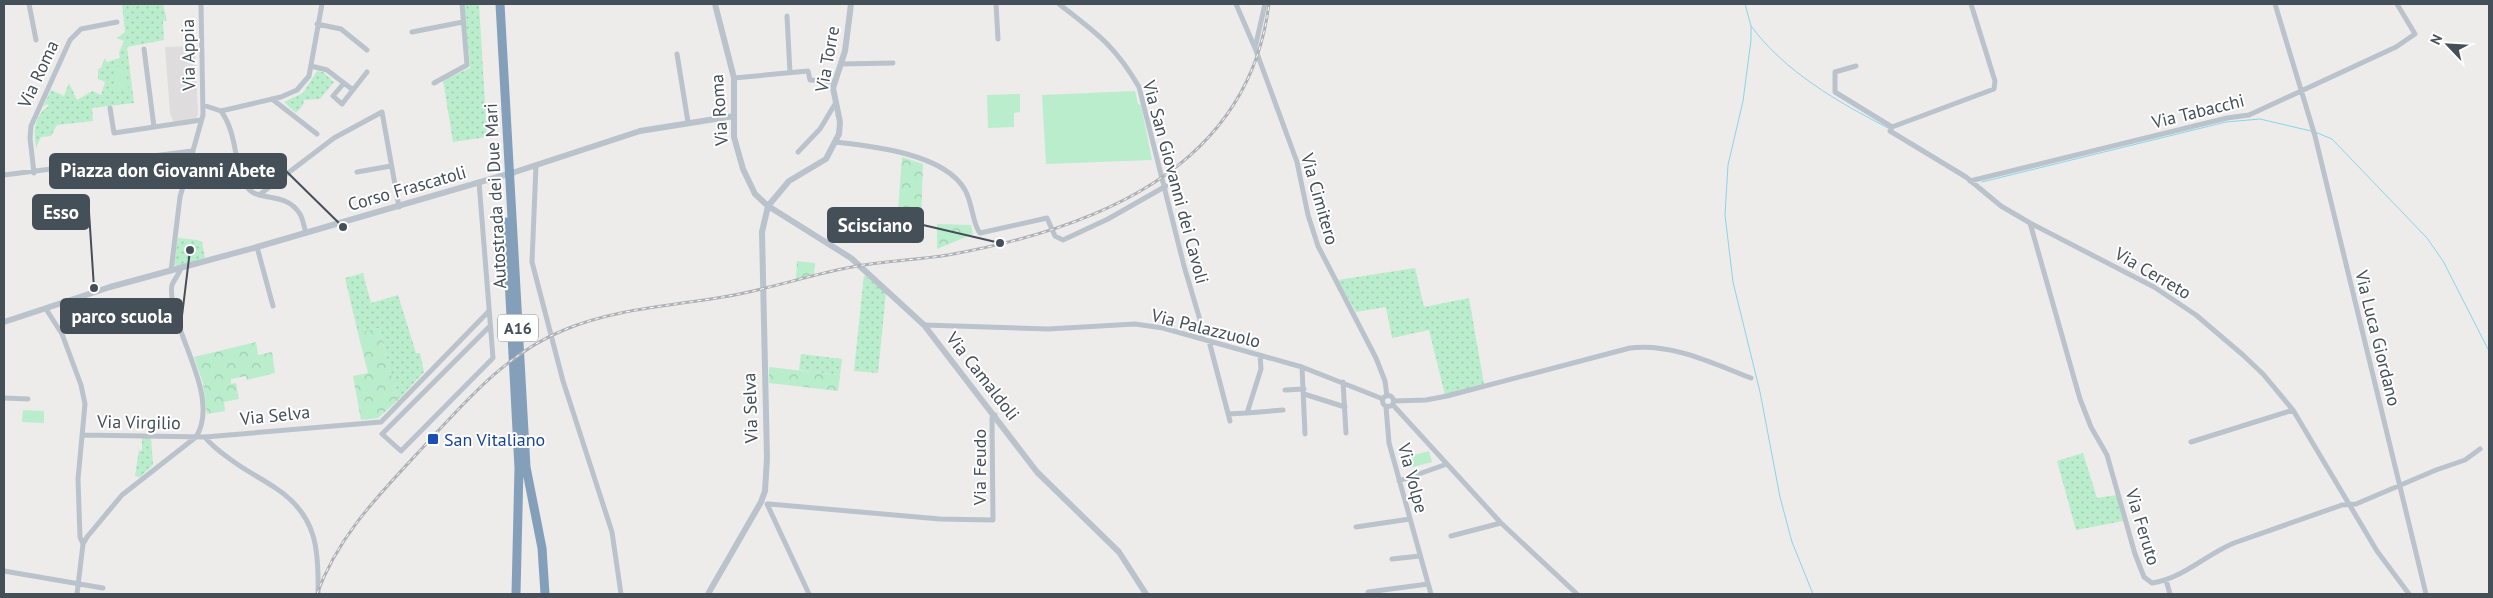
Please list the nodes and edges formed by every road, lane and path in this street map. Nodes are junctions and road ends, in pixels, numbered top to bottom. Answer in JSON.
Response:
{"nodes":[{"id":1,"x":29,"y":4,"type":"edge"},
{"id":2,"x":201,"y":4,"type":"edge"},
{"id":3,"x":322,"y":4,"type":"edge"},
{"id":4,"x":462,"y":4,"type":"edge"},
{"id":5,"x":494,"y":4,"type":"edge"},
{"id":6,"x":500,"y":4,"type":"edge"},
{"id":7,"x":714,"y":4,"type":"edge"},
{"id":8,"x":851,"y":4,"type":"edge"},
{"id":9,"x":996,"y":4,"type":"edge"},
{"id":10,"x":1059,"y":4,"type":"edge"},
{"id":11,"x":1236,"y":4,"type":"edge"},
{"id":12,"x":1265,"y":4,"type":"edge"},
{"id":13,"x":1971,"y":4,"type":"edge"},
{"id":14,"x":2275,"y":4,"type":"edge"},
{"id":15,"x":2397,"y":4,"type":"edge"},
{"id":16,"x":787,"y":16,"type":"dead end"},
{"id":17,"x":117,"y":22,"type":"dead end"},
{"id":18,"x":463,"y":22,"type":"junction"},
{"id":19,"x":317,"y":24,"type":"junction"},
{"id":20,"x":412,"y":32,"type":"dead end"},
{"id":21,"x":998,"y":39,"type":"dead end"},
{"id":22,"x":36,"y":40,"type":"dead end"},
{"id":23,"x":1255,"y":48,"type":"junction"},
{"id":24,"x":144,"y":49,"type":"dead end"},
{"id":25,"x":367,"y":50,"type":"dead end"},
{"id":26,"x":677,"y":54,"type":"dead end"},
{"id":27,"x":501,"y":56,"type":"junction"},
{"id":28,"x":893,"y":63,"type":"dead end"},
{"id":29,"x":842,"y":64,"type":"junction"},
{"id":30,"x":311,"y":66,"type":"junction"},
{"id":31,"x":1856,"y":66,"type":"dead end"},
{"id":32,"x":367,"y":72,"type":"dead end"},
{"id":33,"x":790,"y":73,"type":"junction"},
{"id":34,"x":734,"y":78,"type":"junction"},
{"id":35,"x":834,"y":82,"type":"junction"},
{"id":36,"x":344,"y":83,"type":"junction"},
{"id":37,"x":434,"y":83,"type":"dead end"},
{"id":38,"x":2302,"y":89,"type":"junction"},
{"id":39,"x":353,"y":90,"type":"junction"},
{"id":40,"x":272,"y":99,"type":"junction"},
{"id":41,"x":835,"y":104,"type":"junction"},
{"id":42,"x":203,"y":105,"type":"junction"},
{"id":43,"x":110,"y":108,"type":"dead end"},
{"id":44,"x":221,"y":111,"type":"junction"},
{"id":45,"x":734,"y":116,"type":"junction"},
{"id":46,"x":201,"y":120,"type":"junction"},
{"id":47,"x":688,"y":122,"type":"junction"},
{"id":48,"x":154,"y":127,"type":"junction"},
{"id":49,"x":1892,"y":127,"type":"junction"},
{"id":50,"x":317,"y":134,"type":"dead end"},
{"id":51,"x":835,"y":142,"type":"junction"},
{"id":52,"x":192,"y":151,"type":"junction"},
{"id":53,"x":798,"y":152,"type":"dead end"},
{"id":54,"x":536,"y":165,"type":"junction"},
{"id":55,"x":391,"y":166,"type":"junction"},
{"id":56,"x":509,"y":167,"type":"junction"},
{"id":57,"x":357,"y":172,"type":"dead end"},
{"id":58,"x":34,"y":173,"type":"junction"},
{"id":59,"x":4,"y":175,"type":"edge"},
{"id":60,"x":1970,"y":181,"type":"junction"},
{"id":61,"x":479,"y":182,"type":"junction"},
{"id":62,"x":504,"y":182,"type":"junction"},
{"id":63,"x":1166,"y":186,"type":"junction"},
{"id":64,"x":259,"y":195,"type":"junction"},
{"id":65,"x":399,"y":206,"type":"junction"},
{"id":66,"x":768,"y":206,"type":"junction"},
{"id":67,"x":2030,"y":223,"type":"junction"},
{"id":68,"x":306,"y":232,"type":"junction"},
{"id":69,"x":257,"y":247,"type":"junction"},
{"id":70,"x":182,"y":268,"type":"junction"},
{"id":71,"x":171,"y":271,"type":"junction"},
{"id":72,"x":273,"y":306,"type":"dead end"},
{"id":73,"x":46,"y":309,"type":"junction"},
{"id":74,"x":489,"y":312,"type":"junction"},
{"id":75,"x":4,"y":322,"type":"edge"},
{"id":76,"x":924,"y":325,"type":"junction"},
{"id":77,"x":490,"y":326,"type":"junction"},
{"id":78,"x":1203,"y":339,"type":"junction"},
{"id":79,"x":1209,"y":341,"type":"junction"},
{"id":80,"x":1260,"y":356,"type":"junction"},
{"id":81,"x":1302,"y":368,"type":"junction"},
{"id":82,"x":1751,"y":378,"type":"dead end"},
{"id":83,"x":1344,"y":382,"type":"junction"},
{"id":84,"x":1285,"y":390,"type":"dead end"},
{"id":85,"x":1304,"y":392,"type":"junction"},
{"id":86,"x":4,"y":398,"type":"edge"},
{"id":87,"x":1385,"y":398,"type":"junction"},
{"id":88,"x":28,"y":399,"type":"dead end"},
{"id":89,"x":1394,"y":403,"type":"junction"},
{"id":90,"x":1345,"y":407,"type":"junction"},
{"id":91,"x":1386,"y":407,"type":"junction"},
{"id":92,"x":1283,"y":410,"type":"dead end"},
{"id":93,"x":2293,"y":410,"type":"junction"},
{"id":94,"x":1247,"y":413,"type":"junction"},
{"id":95,"x":1228,"y":414,"type":"junction"},
{"id":96,"x":994,"y":415,"type":"junction"},
{"id":97,"x":1230,"y":421,"type":"dead end"},
{"id":98,"x":1346,"y":433,"type":"dead end"},
{"id":99,"x":1306,"y":434,"type":"dead end"},
{"id":100,"x":82,"y":435,"type":"junction"},
{"id":101,"x":205,"y":436,"type":"junction"},
{"id":102,"x":196,"y":437,"type":"junction"},
{"id":103,"x":2191,"y":442,"type":"dead end"},
{"id":104,"x":2480,"y":449,"type":"dead end"},
{"id":105,"x":1447,"y":464,"type":"junction"},
{"id":106,"x":1399,"y":481,"type":"junction"},
{"id":107,"x":2399,"y":485,"type":"junction"},
{"id":108,"x":761,"y":502,"type":"junction"},
{"id":109,"x":769,"y":504,"type":"junction"},
{"id":110,"x":2349,"y":504,"type":"junction"},
{"id":111,"x":1410,"y":519,"type":"junction"},
{"id":112,"x":1501,"y":523,"type":"junction"},
{"id":113,"x":1356,"y":527,"type":"dead end"},
{"id":114,"x":1451,"y":536,"type":"dead end"},
{"id":115,"x":83,"y":544,"type":"junction"},
{"id":116,"x":1420,"y":556,"type":"junction"},
{"id":117,"x":1392,"y":559,"type":"dead end"},
{"id":118,"x":4,"y":571,"type":"edge"},
{"id":119,"x":2166,"y":580,"type":"junction"},
{"id":120,"x":78,"y":584,"type":"junction"},
{"id":121,"x":1428,"y":584,"type":"junction"},
{"id":122,"x":103,"y":588,"type":"dead end"},
{"id":123,"x":1368,"y":592,"type":"dead end"},
{"id":124,"x":77,"y":594,"type":"edge"},
{"id":125,"x":318,"y":594,"type":"edge"},
{"id":126,"x":516,"y":594,"type":"edge"},
{"id":127,"x":545,"y":594,"type":"edge"},
{"id":128,"x":621,"y":594,"type":"edge"},
{"id":129,"x":708,"y":594,"type":"edge"},
{"id":130,"x":809,"y":594,"type":"edge"},
{"id":131,"x":1146,"y":594,"type":"edge"},
{"id":132,"x":1430,"y":594,"type":"edge"},
{"id":133,"x":1577,"y":594,"type":"edge"},
{"id":134,"x":2170,"y":594,"type":"edge"},
{"id":135,"x":2409,"y":594,"type":"edge"},
{"id":136,"x":2426,"y":594,"type":"edge"}],
"edges":[{"from":1,"to":22,"type":"street"},
{"from":2,"to":42,"type":"street","name":"Via Appia"},
{"from":3,"to":19,"type":"street"},
{"from":4,"to":18,"type":"street"},
{"from":5,"to":27,"type":"highway","name":"Autostrada dei Due Mari","number":"A16"},
{"from":6,"to":27,"type":"highway","name":"Autostrada dei Due Mari","number":"A16"},
{"from":7,"to":34,"type":"street","name":"Via Roma"},
{"from":8,"to":29,"type":"street","name":"Via Torre"},
{"from":9,"to":21,"type":"street"},
{"from":10,"to":63,"type":"street","name":"Via San Giovanni dei Cavoli"},
{"from":11,"to":23,"type":"street","name":"Via Cimitero"},
{"from":12,"to":23,"type":"street"},
{"from":13,"to":49,"type":"street"},
{"from":14,"to":38,"type":"street","name":"Via Luca Giordano"},
{"from":15,"to":38,"type":"street","name":"Via Tabacchi"},
{"from":16,"to":33,"type":"street"},
{"from":17,"to":58,"type":"street","name":"Via Roma"},
{"from":18,"to":20,"type":"street"},
{"from":18,"to":37,"type":"street"},
{"from":19,"to":25,"type":"street"},
{"from":19,"to":30,"type":"street"},
{"from":23,"to":87,"type":"street","name":"Via Cimitero"},
{"from":24,"to":48,"type":"street"},
{"from":26,"to":47,"type":"street"},
{"from":27,"to":56,"type":"highway","name":"Autostrada dei Due Mari","number":"A16"},
{"from":28,"to":29,"type":"street"},
{"from":29,"to":35,"type":"street","name":"Via Torre"},
{"from":30,"to":36,"type":"street"},
{"from":30,"to":40,"type":"street"},
{"from":31,"to":49,"type":"street","name":"Via Cerreto"},
{"from":32,"to":39,"type":"street"},
{"from":33,"to":34,"type":"street"},
{"from":33,"to":35,"type":"street"},
{"from":34,"to":45,"type":"street","name":"Via Roma"},
{"from":35,"to":41,"type":"street","name":"Via Torre"},
{"from":36,"to":39,"type":"street"},
{"from":36,"to":39,"type":"street"},
{"from":38,"to":60,"type":"street","name":"Via Tabacchi"},
{"from":38,"to":107,"type":"street","name":"Via Luca Giordano"},
{"from":40,"to":44,"type":"street"},
{"from":40,"to":50,"type":"street"},
{"from":41,"to":51,"type":"street","name":"Via Torre"},
{"from":41,"to":53,"type":"street"},
{"from":42,"to":44,"type":"street"},
{"from":42,"to":46,"type":"street"},
{"from":43,"to":48,"type":"street"},
{"from":44,"to":64,"type":"street"},
{"from":45,"to":47,"type":"street"},
{"from":45,"to":66,"type":"street","name":"Via Roma"},
{"from":46,"to":48,"type":"street"},
{"from":46,"to":52,"type":"street"},
{"from":47,"to":54,"type":"street"},
{"from":49,"to":60,"type":"street","name":"Via Cerreto"},
{"from":51,"to":63,"type":"street"},
{"from":51,"to":66,"type":"street","name":"Via Torre"},
{"from":52,"to":58,"type":"street"},
{"from":52,"to":71,"type":"street"},
{"from":54,"to":56,"type":"street"},
{"from":54,"to":128,"type":"street"},
{"from":55,"to":57,"type":"street"},
{"from":55,"to":64,"type":"street"},
{"from":55,"to":65,"type":"street"},
{"from":56,"to":62,"type":"highway","name":"Autostrada dei Due Mari","number":"A16"},
{"from":58,"to":59,"type":"street"},
{"from":60,"to":67,"type":"street","name":"Via Cerreto"},
{"from":61,"to":62,"type":"street","name":"Corso Frascatoli"},
{"from":61,"to":65,"type":"street","name":"Corso Frascatoli"},
{"from":61,"to":74,"type":"street"},
{"from":62,"to":126,"type":"highway","name":"Autostrada dei Due Mari","number":"A16"},
{"from":62,"to":127,"type":"highway","name":"Autostrada dei Due Mari","number":"A16"},
{"from":63,"to":78,"type":"street","name":"Via San Giovanni dei Cavoli"},
{"from":64,"to":68,"type":"street"},
{"from":65,"to":68,"type":"street","name":"Corso Frascatoli"},
{"from":66,"to":76,"type":"street","name":"Via Camaldoli"},
{"from":66,"to":108,"type":"street","name":"Via Selva"},
{"from":67,"to":93,"type":"street","name":"Via Cerreto"},
{"from":67,"to":119,"type":"street","name":"Via Feruto"},
{"from":68,"to":69,"type":"street","name":"Corso Frascatoli"},
{"from":69,"to":70,"type":"street","name":"Corso Frascatoli"},
{"from":69,"to":72,"type":"street"},
{"from":70,"to":71,"type":"street","name":"Corso Frascatoli"},
{"from":70,"to":102,"type":"street"},
{"from":71,"to":73,"type":"street","name":"Corso Frascatoli"},
{"from":73,"to":75,"type":"street","name":"Corso Frascatoli"},
{"from":73,"to":100,"type":"street"},
{"from":74,"to":77,"type":"street"},
{"from":74,"to":101,"type":"street","name":"Via Selva"},
{"from":76,"to":78,"type":"street","name":"Via Palazzuolo"},
{"from":76,"to":96,"type":"street","name":"Via Camaldoli"},
{"from":77,"to":77,"type":"street"},
{"from":78,"to":79,"type":"street","name":"Via Palazzuolo"},
{"from":79,"to":80,"type":"street","name":"Via Palazzuolo"},
{"from":79,"to":95,"type":"street"},
{"from":80,"to":81,"type":"street","name":"Via Palazzuolo"},
{"from":80,"to":94,"type":"street"},
{"from":81,"to":83,"type":"street","name":"Via Palazzuolo"},
{"from":81,"to":85,"type":"street"},
{"from":82,"to":89,"type":"street"},
{"from":83,"to":87,"type":"street","name":"Via Palazzuolo"},
{"from":83,"to":90,"type":"street"},
{"from":84,"to":85,"type":"street"},
{"from":85,"to":90,"type":"street"},
{"from":85,"to":99,"type":"street"},
{"from":86,"to":88,"type":"street"},
{"from":87,"to":89,"type":"street","name":"Via Palazzuolo"},
{"from":87,"to":91,"type":"street","name":"Via Cimitero"},
{"from":89,"to":91,"type":"street"},
{"from":89,"to":105,"type":"street"},
{"from":90,"to":98,"type":"street"},
{"from":91,"to":106,"type":"street","name":"Via Volpe"},
{"from":92,"to":94,"type":"street"},
{"from":93,"to":103,"type":"street"},
{"from":93,"to":110,"type":"street","name":"Via Cerreto"},
{"from":94,"to":95,"type":"street"},
{"from":95,"to":97,"type":"street"},
{"from":96,"to":109,"type":"street","name":"Via Feudo"},
{"from":96,"to":131,"type":"street","name":"Via Camaldoli"},
{"from":100,"to":102,"type":"street","name":"Via Virgilio"},
{"from":100,"to":115,"type":"street"},
{"from":101,"to":102,"type":"street","name":"Via Selva"},
{"from":101,"to":125,"type":"street"},
{"from":102,"to":115,"type":"street"},
{"from":104,"to":107,"type":"street","name":"Via Feruto"},
{"from":105,"to":106,"type":"street"},
{"from":105,"to":112,"type":"street"},
{"from":106,"to":111,"type":"street","name":"Via Volpe"},
{"from":107,"to":110,"type":"street","name":"Via Feruto"},
{"from":107,"to":136,"type":"street","name":"Via Luca Giordano"},
{"from":108,"to":109,"type":"street"},
{"from":108,"to":129,"type":"street","name":"Via Selva"},
{"from":109,"to":130,"type":"street"},
{"from":110,"to":119,"type":"street","name":"Via Feruto"},
{"from":110,"to":135,"type":"street","name":"Via Cerreto"},
{"from":111,"to":113,"type":"street"},
{"from":111,"to":116,"type":"street","name":"Via Volpe"},
{"from":112,"to":114,"type":"street"},
{"from":112,"to":133,"type":"street"},
{"from":115,"to":120,"type":"street"},
{"from":116,"to":117,"type":"street"},
{"from":116,"to":121,"type":"street","name":"Via Volpe"},
{"from":118,"to":120,"type":"street"},
{"from":119,"to":134,"type":"street"},
{"from":120,"to":122,"type":"street"},
{"from":120,"to":124,"type":"street"},
{"from":121,"to":123,"type":"street"},
{"from":121,"to":132,"type":"street","name":"Via Volpe"}]}
